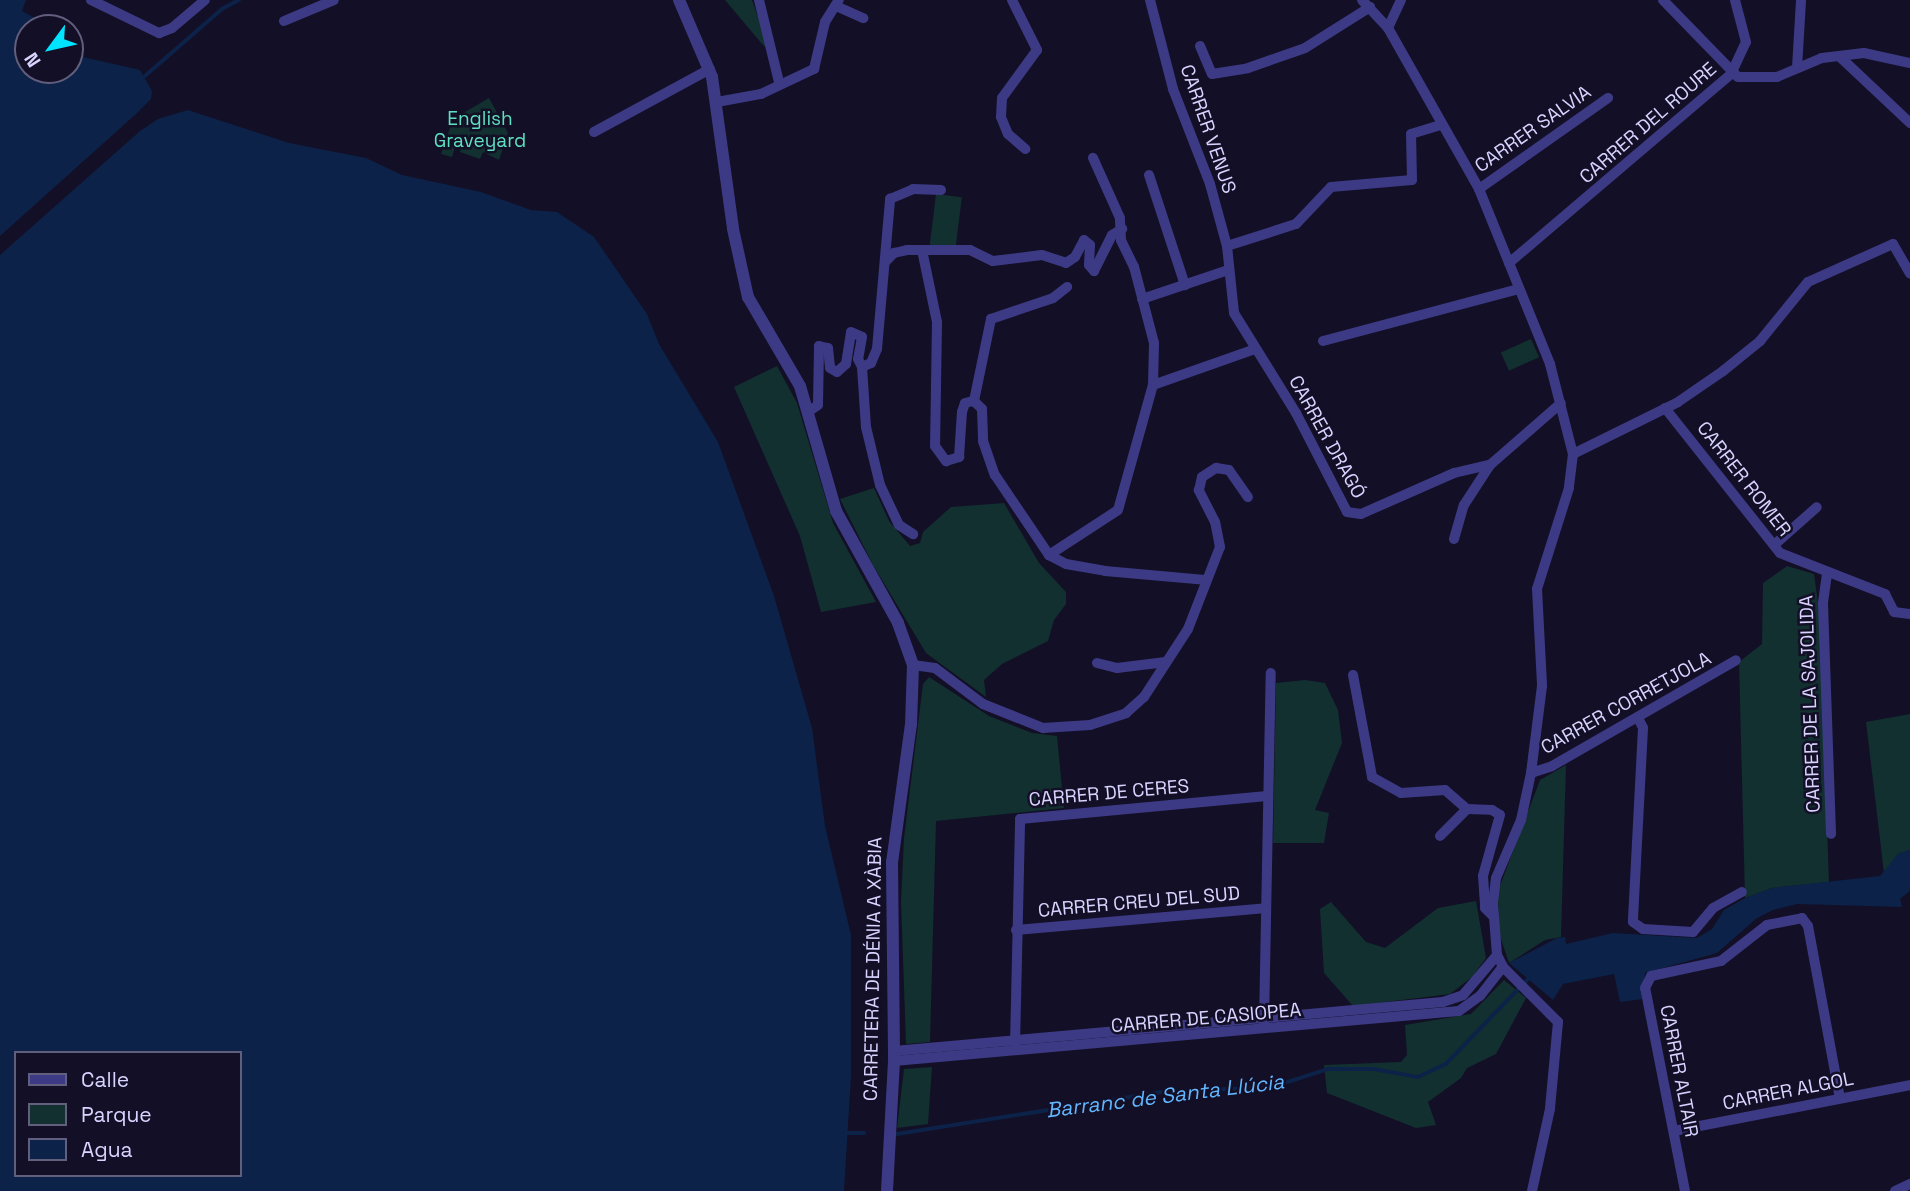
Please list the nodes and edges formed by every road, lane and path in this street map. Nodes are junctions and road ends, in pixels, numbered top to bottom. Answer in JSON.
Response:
{"nodes":[{"id":1,"x":91,"y":0,"type":"edge"},
{"id":2,"x":205,"y":0,"type":"edge"},
{"id":3,"x":334,"y":0,"type":"edge"},
{"id":4,"x":679,"y":0,"type":"edge"},
{"id":5,"x":758,"y":0,"type":"edge"},
{"id":6,"x":1012,"y":0,"type":"edge"},
{"id":7,"x":1150,"y":0,"type":"edge"},
{"id":8,"x":1401,"y":0,"type":"edge"},
{"id":9,"x":1663,"y":0,"type":"edge"},
{"id":10,"x":1735,"y":0,"type":"edge"},
{"id":11,"x":1801,"y":0,"type":"edge"},
{"id":12,"x":837,"y":3,"type":"edge"},
{"id":13,"x":1366,"y":4,"type":"edge"},
{"id":14,"x":863,"y":18,"type":"dead end"},
{"id":15,"x":284,"y":21,"type":"dead end"},
{"id":16,"x":1388,"y":28,"type":"junction"},
{"id":17,"x":1200,"y":46,"type":"dead end"},
{"id":18,"x":1839,"y":56,"type":"junction"},
{"id":19,"x":1910,"y":63,"type":"edge"},
{"id":20,"x":1797,"y":68,"type":"junction"},
{"id":21,"x":710,"y":69,"type":"junction"},
{"id":22,"x":1731,"y":74,"type":"junction"},
{"id":23,"x":779,"y":82,"type":"junction"},
{"id":24,"x":1608,"y":98,"type":"dead end"},
{"id":25,"x":717,"y":102,"type":"junction"},
{"id":26,"x":1910,"y":123,"type":"edge"},
{"id":27,"x":1440,"y":125,"type":"junction"},
{"id":28,"x":594,"y":132,"type":"dead end"},
{"id":29,"x":1025,"y":149,"type":"dead end"},
{"id":30,"x":1093,"y":158,"type":"dead end"},
{"id":31,"x":1149,"y":175,"type":"dead end"},
{"id":32,"x":1479,"y":189,"type":"junction"},
{"id":33,"x":941,"y":190,"type":"dead end"},
{"id":34,"x":1122,"y":229,"type":"junction"},
{"id":35,"x":1227,"y":246,"type":"junction"},
{"id":36,"x":922,"y":250,"type":"junction"},
{"id":37,"x":885,"y":262,"type":"junction"},
{"id":38,"x":1509,"y":263,"type":"junction"},
{"id":39,"x":1228,"y":270,"type":"junction"},
{"id":40,"x":1910,"y":274,"type":"edge"},
{"id":41,"x":1185,"y":285,"type":"junction"},
{"id":42,"x":1067,"y":287,"type":"dead end"},
{"id":43,"x":1518,"y":289,"type":"junction"},
{"id":44,"x":1142,"y":299,"type":"junction"},
{"id":45,"x":1323,"y":341,"type":"dead end"},
{"id":46,"x":1255,"y":349,"type":"junction"},
{"id":47,"x":862,"y":367,"type":"junction"},
{"id":48,"x":1153,"y":385,"type":"junction"},
{"id":49,"x":974,"y":401,"type":"junction"},
{"id":50,"x":1561,"y":403,"type":"junction"},
{"id":51,"x":1665,"y":408,"type":"junction"},
{"id":52,"x":808,"y":412,"type":"junction"},
{"id":53,"x":1573,"y":454,"type":"junction"},
{"id":54,"x":1490,"y":464,"type":"junction"},
{"id":55,"x":1248,"y":497,"type":"dead end"},
{"id":56,"x":1817,"y":507,"type":"dead end"},
{"id":57,"x":913,"y":534,"type":"dead end"},
{"id":58,"x":1454,"y":539,"type":"dead end"},
{"id":59,"x":1774,"y":545,"type":"junction"},
{"id":60,"x":1049,"y":555,"type":"junction"},
{"id":61,"x":1828,"y":574,"type":"junction"},
{"id":62,"x":1205,"y":580,"type":"junction"},
{"id":63,"x":1910,"y":614,"type":"edge"},
{"id":64,"x":1736,"y":660,"type":"dead end"},
{"id":65,"x":1166,"y":662,"type":"junction"},
{"id":66,"x":1097,"y":663,"type":"dead end"},
{"id":67,"x":913,"y":665,"type":"junction"},
{"id":68,"x":1271,"y":673,"type":"dead end"},
{"id":69,"x":1353,"y":675,"type":"dead end"},
{"id":70,"x":1638,"y":718,"type":"junction"},
{"id":71,"x":1531,"y":773,"type":"junction"},
{"id":72,"x":1267,"y":796,"type":"junction"},
{"id":73,"x":1467,"y":809,"type":"junction"},
{"id":74,"x":1831,"y":834,"type":"dead end"},
{"id":75,"x":1440,"y":836,"type":"dead end"},
{"id":76,"x":1742,"y":892,"type":"dead end"},
{"id":77,"x":1266,"y":908,"type":"junction"},
{"id":78,"x":1493,"y":916,"type":"junction"},
{"id":79,"x":1016,"y":930,"type":"junction"},
{"id":80,"x":1497,"y":956,"type":"junction"},
{"id":81,"x":1506,"y":970,"type":"junction"},
{"id":82,"x":1264,"y":1025,"type":"junction"},
{"id":83,"x":1015,"y":1046,"type":"junction"},
{"id":84,"x":894,"y":1056,"type":"junction"},
{"id":85,"x":1910,"y":1086,"type":"edge"},
{"id":86,"x":1840,"y":1098,"type":"junction"},
{"id":87,"x":1674,"y":1131,"type":"junction"},
{"id":88,"x":1910,"y":1184,"type":"edge"},
{"id":89,"x":887,"y":1191,"type":"edge"},
{"id":90,"x":1532,"y":1191,"type":"edge"},
{"id":91,"x":1685,"y":1191,"type":"edge"},
{"id":92,"x":1895,"y":1191,"type":"edge"}],
"edges":[{"from":1,"to":2,"type":"street"},
{"from":3,"to":15,"type":"street"},
{"from":4,"to":21,"type":"street","name":"CARRETERA DE DÉNIA A XÀBIA"},
{"from":5,"to":23,"type":"street"},
{"from":6,"to":29,"type":"street"},
{"from":7,"to":35,"type":"street","name":"CARRER VENUS"},
{"from":8,"to":16,"type":"street"},
{"from":9,"to":22,"type":"street"},
{"from":10,"to":22,"type":"street"},
{"from":11,"to":20,"type":"street"},
{"from":12,"to":14,"type":"street"},
{"from":12,"to":23,"type":"street"},
{"from":13,"to":16,"type":"street"},
{"from":13,"to":17,"type":"street"},
{"from":16,"to":27,"type":"street"},
{"from":18,"to":19,"type":"street","name":"CARRER DEL ROURE"},
{"from":18,"to":20,"type":"street","name":"CARRER DEL ROURE"},
{"from":18,"to":26,"type":"street"},
{"from":20,"to":22,"type":"street","name":"CARRER DEL ROURE"},
{"from":21,"to":25,"type":"street","name":"CARRETERA DE DÉNIA A XÀBIA"},
{"from":21,"to":28,"type":"street"},
{"from":22,"to":38,"type":"street","name":"CARRER DEL ROURE"},
{"from":23,"to":25,"type":"street"},
{"from":24,"to":32,"type":"street","name":"CARRER SALVIA"},
{"from":25,"to":52,"type":"street","name":"CARRETERA DE DÉNIA A XÀBIA"},
{"from":27,"to":32,"type":"street"},
{"from":27,"to":35,"type":"street"},
{"from":30,"to":34,"type":"street"},
{"from":31,"to":41,"type":"street"},
{"from":32,"to":38,"type":"street"},
{"from":33,"to":37,"type":"street"},
{"from":34,"to":36,"type":"street"},
{"from":34,"to":44,"type":"street"},
{"from":35,"to":39,"type":"street","name":"CARRER VENUS"},
{"from":36,"to":37,"type":"street"},
{"from":36,"to":49,"type":"street"},
{"from":37,"to":47,"type":"street"},
{"from":38,"to":43,"type":"street"},
{"from":39,"to":41,"type":"street"},
{"from":39,"to":46,"type":"street","name":"CARRER DRAGÓ"},
{"from":40,"to":51,"type":"street"},
{"from":41,"to":44,"type":"street"},
{"from":42,"to":49,"type":"street"},
{"from":43,"to":45,"type":"street"},
{"from":43,"to":50,"type":"street"},
{"from":44,"to":48,"type":"street"},
{"from":46,"to":48,"type":"street"},
{"from":46,"to":54,"type":"street","name":"CARRER DRAGÓ"},
{"from":47,"to":52,"type":"street"},
{"from":47,"to":57,"type":"street"},
{"from":48,"to":60,"type":"street"},
{"from":49,"to":60,"type":"street"},
{"from":50,"to":53,"type":"street"},
{"from":50,"to":54,"type":"street","name":"CARRER DRAGÓ"},
{"from":51,"to":53,"type":"street"},
{"from":51,"to":59,"type":"street","name":"CARRER ROMER"},
{"from":52,"to":67,"type":"street","name":"CARRETERA DE DÉNIA A XÀBIA"},
{"from":53,"to":71,"type":"street"},
{"from":54,"to":58,"type":"street"},
{"from":55,"to":62,"type":"street"},
{"from":56,"to":59,"type":"street"},
{"from":59,"to":61,"type":"street","name":"CARRER ROMER"},
{"from":60,"to":62,"type":"street"},
{"from":61,"to":63,"type":"street","name":"CARRER ROMER"},
{"from":61,"to":74,"type":"street","name":"CARRER DE LA SAJOLIDA"},
{"from":62,"to":65,"type":"street"},
{"from":64,"to":70,"type":"street","name":"CARRER CORRETJOLA"},
{"from":65,"to":66,"type":"street"},
{"from":65,"to":67,"type":"street"},
{"from":67,"to":84,"type":"street","name":"CARRETERA DE DÉNIA A XÀBIA"},
{"from":68,"to":72,"type":"street"},
{"from":69,"to":73,"type":"street"},
{"from":70,"to":71,"type":"street","name":"CARRER CORRETJOLA"},
{"from":70,"to":76,"type":"street"},
{"from":71,"to":78,"type":"street"},
{"from":72,"to":77,"type":"street"},
{"from":72,"to":79,"type":"street","name":"CARRER DE CERES"},
{"from":73,"to":75,"type":"street"},
{"from":73,"to":78,"type":"street"},
{"from":77,"to":79,"type":"street","name":"CARRER CREU DEL SUD"},
{"from":77,"to":82,"type":"street"},
{"from":78,"to":80,"type":"street"},
{"from":79,"to":83,"type":"street","name":"CARRER DE CERES"},
{"from":80,"to":81,"type":"street"},
{"from":80,"to":82,"type":"street","name":"CARRER DE CASIOPEA"},
{"from":81,"to":82,"type":"street","name":"CARRER DE CASIOPEA"},
{"from":81,"to":90,"type":"street"},
{"from":82,"to":83,"type":"street","name":"CARRER DE CASIOPEA"},
{"from":83,"to":84,"type":"street","name":"CARRER DE CASIOPEA"},
{"from":84,"to":89,"type":"street","name":"CARRETERA DE DÉNIA A XÀBIA"},
{"from":85,"to":86,"type":"street","name":"CARRER ALGOL"},
{"from":86,"to":87,"type":"street","name":"CARRER ALGOL"},
{"from":86,"to":87,"type":"street","name":"CARRER ALTAIR"},
{"from":87,"to":91,"type":"street","name":"CARRER ALTAIR"},
{"from":88,"to":92,"type":"street"}]}
